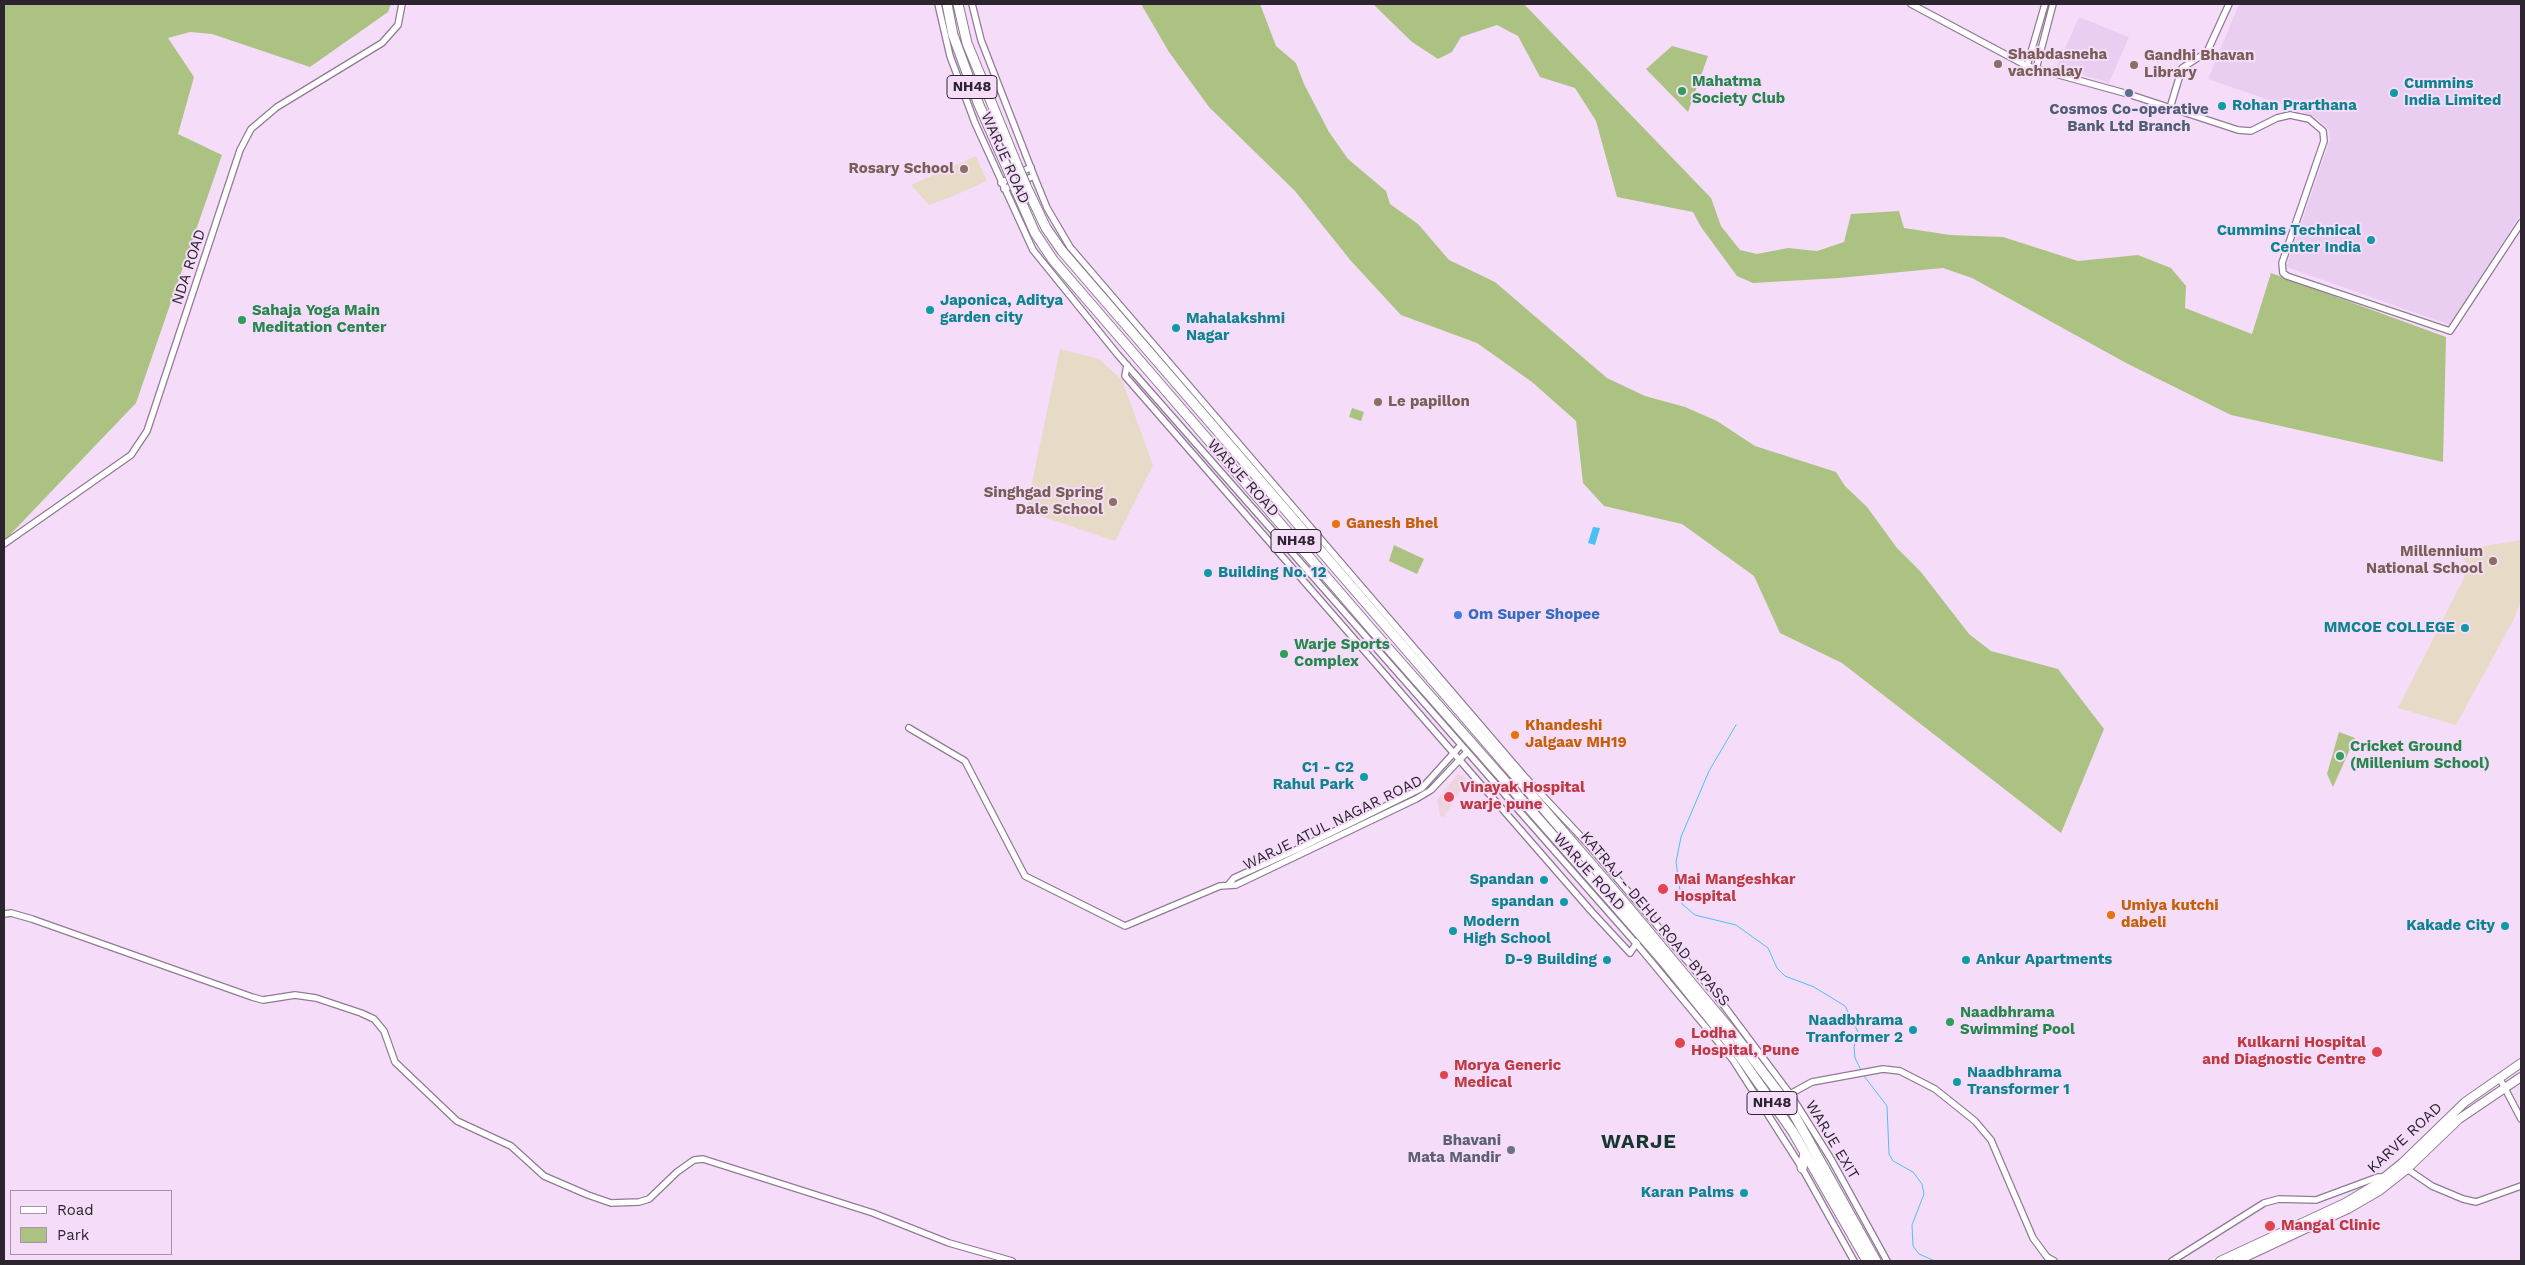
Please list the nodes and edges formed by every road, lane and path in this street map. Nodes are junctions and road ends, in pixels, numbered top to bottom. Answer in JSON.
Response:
{"nodes":[{"id":1,"x":402,"y":4,"type":"edge"},
{"id":2,"x":938,"y":4,"type":"edge"},
{"id":3,"x":948,"y":4,"type":"edge"},
{"id":4,"x":958,"y":4,"type":"edge"},
{"id":5,"x":972,"y":4,"type":"edge"},
{"id":6,"x":1911,"y":4,"type":"edge"},
{"id":7,"x":2044,"y":4,"type":"edge"},
{"id":8,"x":2053,"y":4,"type":"edge"},
{"id":9,"x":2229,"y":4,"type":"edge"},
{"id":10,"x":2027,"y":66,"type":"junction"},
{"id":11,"x":2036,"y":69,"type":"junction"},
{"id":12,"x":2170,"y":108,"type":"junction"},
{"id":13,"x":1031,"y":167,"type":"junction"},
{"id":14,"x":1034,"y":176,"type":"junction"},
{"id":15,"x":1001,"y":183,"type":"junction"},
{"id":16,"x":1004,"y":189,"type":"junction"},
{"id":17,"x":2521,"y":223,"type":"edge"},
{"id":18,"x":1127,"y":365,"type":"junction"},
{"id":19,"x":4,"y":544,"type":"edge"},
{"id":20,"x":909,"y":728,"type":"dead end"},
{"id":21,"x":1460,"y":746,"type":"junction"},
{"id":22,"x":1453,"y":753,"type":"junction"},
{"id":23,"x":1466,"y":753,"type":"junction"},
{"id":24,"x":1459,"y":760,"type":"junction"},
{"id":25,"x":1422,"y":788,"type":"junction"},
{"id":26,"x":1426,"y":794,"type":"junction"},
{"id":27,"x":1234,"y":878,"type":"junction"},
{"id":28,"x":1228,"y":884,"type":"junction"},
{"id":29,"x":1236,"y":885,"type":"junction"},
{"id":30,"x":1620,"y":904,"type":"junction"},
{"id":31,"x":1641,"y":906,"type":"junction"},
{"id":32,"x":4,"y":914,"type":"edge"},
{"id":33,"x":1618,"y":924,"type":"junction"},
{"id":34,"x":1655,"y":924,"type":"junction"},
{"id":35,"x":1660,"y":929,"type":"junction"},
{"id":36,"x":1673,"y":943,"type":"junction"},
{"id":37,"x":1638,"y":946,"type":"junction"},
{"id":38,"x":1666,"y":959,"type":"junction"},
{"id":39,"x":1652,"y":963,"type":"junction"},
{"id":40,"x":2521,"y":1063,"type":"edge"},
{"id":41,"x":2521,"y":1077,"type":"edge"},
{"id":42,"x":2500,"y":1079,"type":"junction"},
{"id":43,"x":2506,"y":1088,"type":"junction"},
{"id":44,"x":1790,"y":1094,"type":"junction"},
{"id":45,"x":2521,"y":1119,"type":"edge"},
{"id":46,"x":1805,"y":1153,"type":"junction"},
{"id":47,"x":1802,"y":1168,"type":"junction"},
{"id":48,"x":2407,"y":1169,"type":"junction"},
{"id":49,"x":2391,"y":1176,"type":"junction"},
{"id":50,"x":2521,"y":1186,"type":"edge"},
{"id":51,"x":1867,"y":1255,"type":"edge"},
{"id":52,"x":1012,"y":1261,"type":"edge"},
{"id":53,"x":1854,"y":1261,"type":"edge"},
{"id":54,"x":1876,"y":1261,"type":"edge"},
{"id":55,"x":1887,"y":1261,"type":"edge"},
{"id":56,"x":2054,"y":1261,"type":"edge"},
{"id":57,"x":2172,"y":1261,"type":"edge"},
{"id":58,"x":2220,"y":1261,"type":"edge"},
{"id":59,"x":2237,"y":1261,"type":"edge"}],
"edges":[{"from":1,"to":19,"type":"street","name":"NDA ROAD"},
{"from":2,"to":15,"type":"street","name":"WARJE ROAD"},
{"from":3,"to":30,"type":"highway","name":"KATRAJ - DEHU ROAD BYPASS","number":"NH48","bridge":true},
{"from":4,"to":30,"type":"highway","name":"KATRAJ - DEHU ROAD BYPASS","number":"NH48","bridge":true},
{"from":5,"to":13,"type":"street","name":"WARJE ROAD"},
{"from":6,"to":10,"type":"street"},
{"from":7,"to":10,"type":"street"},
{"from":8,"to":11,"type":"street"},
{"from":9,"to":12,"type":"street"},
{"from":10,"to":11,"type":"street"},
{"from":11,"to":12,"type":"street"},
{"from":12,"to":17,"type":"street"},
{"from":13,"to":14,"type":"street","name":"WARJE ROAD"},
{"from":13,"to":15,"type":"street"},
{"from":14,"to":16,"type":"street"},
{"from":14,"to":31,"type":"street","name":"WARJE ROAD"},
{"from":15,"to":16,"type":"street","name":"WARJE ROAD"},
{"from":16,"to":18,"type":"street","name":"WARJE ROAD"},
{"from":18,"to":21,"type":"street","name":"WARJE ROAD"},
{"from":18,"to":22,"type":"street"},
{"from":20,"to":28,"type":"street","name":"WARJE ATUL NAGAR ROAD"},
{"from":21,"to":22,"type":"street","name":"WARJE ATUL NAGAR ROAD"},
{"from":21,"to":23,"type":"street","name":"WARJE ROAD"},
{"from":22,"to":24,"type":"street"},
{"from":22,"to":25,"type":"street","name":"WARJE ATUL NAGAR ROAD"},
{"from":23,"to":24,"type":"street","name":"WARJE ATUL NAGAR ROAD"},
{"from":23,"to":33,"type":"street","name":"WARJE ROAD"},
{"from":24,"to":26,"type":"street","name":"WARJE ATUL NAGAR ROAD"},
{"from":24,"to":37,"type":"street"},
{"from":25,"to":26,"type":"street"},
{"from":25,"to":27,"type":"street","name":"WARJE ATUL NAGAR ROAD"},
{"from":26,"to":29,"type":"street","name":"WARJE ATUL NAGAR ROAD"},
{"from":27,"to":28,"type":"street","name":"WARJE ATUL NAGAR ROAD"},
{"from":27,"to":29,"type":"street"},
{"from":28,"to":29,"type":"street","name":"WARJE ATUL NAGAR ROAD"},
{"from":30,"to":38,"type":"highway","name":"KATRAJ - DEHU ROAD BYPASS","number":"NH48","bridge":true},
{"from":31,"to":33,"type":"street"},
{"from":31,"to":34,"type":"street","name":"WARJE ROAD"},
{"from":32,"to":52,"type":"street"},
{"from":33,"to":37,"type":"street","name":"WARJE ROAD"},
{"from":34,"to":35,"type":"street","name":"WARJE ROAD"},
{"from":34,"to":37,"type":"street"},
{"from":35,"to":36,"type":"street","name":"WARJE ROAD"},
{"from":35,"to":37,"type":"street"},
{"from":36,"to":39,"type":"street"},
{"from":36,"to":44,"type":"street","name":"WARJE EXIT"},
{"from":37,"to":39,"type":"street","name":"WARJE ROAD"},
{"from":38,"to":46,"type":"highway","name":"KATRAJ - DEHU ROAD BYPASS","number":"NH48"},
{"from":38,"to":51,"type":"highway","name":"KATRAJ - DEHU ROAD BYPASS","number":"NH48"},
{"from":39,"to":47,"type":"street"},
{"from":40,"to":42,"type":"main road","name":"KARVE ROAD"},
{"from":41,"to":43,"type":"main road","name":"KARVE ROAD"},
{"from":42,"to":43,"type":"street"},
{"from":42,"to":49,"type":"main road","name":"KARVE ROAD"},
{"from":43,"to":45,"type":"street"},
{"from":43,"to":48,"type":"main road","name":"KARVE ROAD"},
{"from":44,"to":55,"type":"street","name":"WARJE EXIT"},
{"from":44,"to":56,"type":"street"},
{"from":46,"to":47,"type":"highway"},
{"from":46,"to":51,"type":"highway","name":"KATRAJ - DEHU ROAD BYPASS","number":"NH48"},
{"from":47,"to":53,"type":"street"},
{"from":48,"to":49,"type":"main road","name":"KARVE ROAD"},
{"from":48,"to":50,"type":"street"},
{"from":49,"to":57,"type":"street"},
{"from":49,"to":58,"type":"main road","name":"KARVE ROAD"},
{"from":49,"to":59,"type":"main road","name":"KARVE ROAD"},
{"from":51,"to":54,"type":"highway","name":"KATRAJ - DEHU ROAD BYPASS","number":"NH48"}]}
